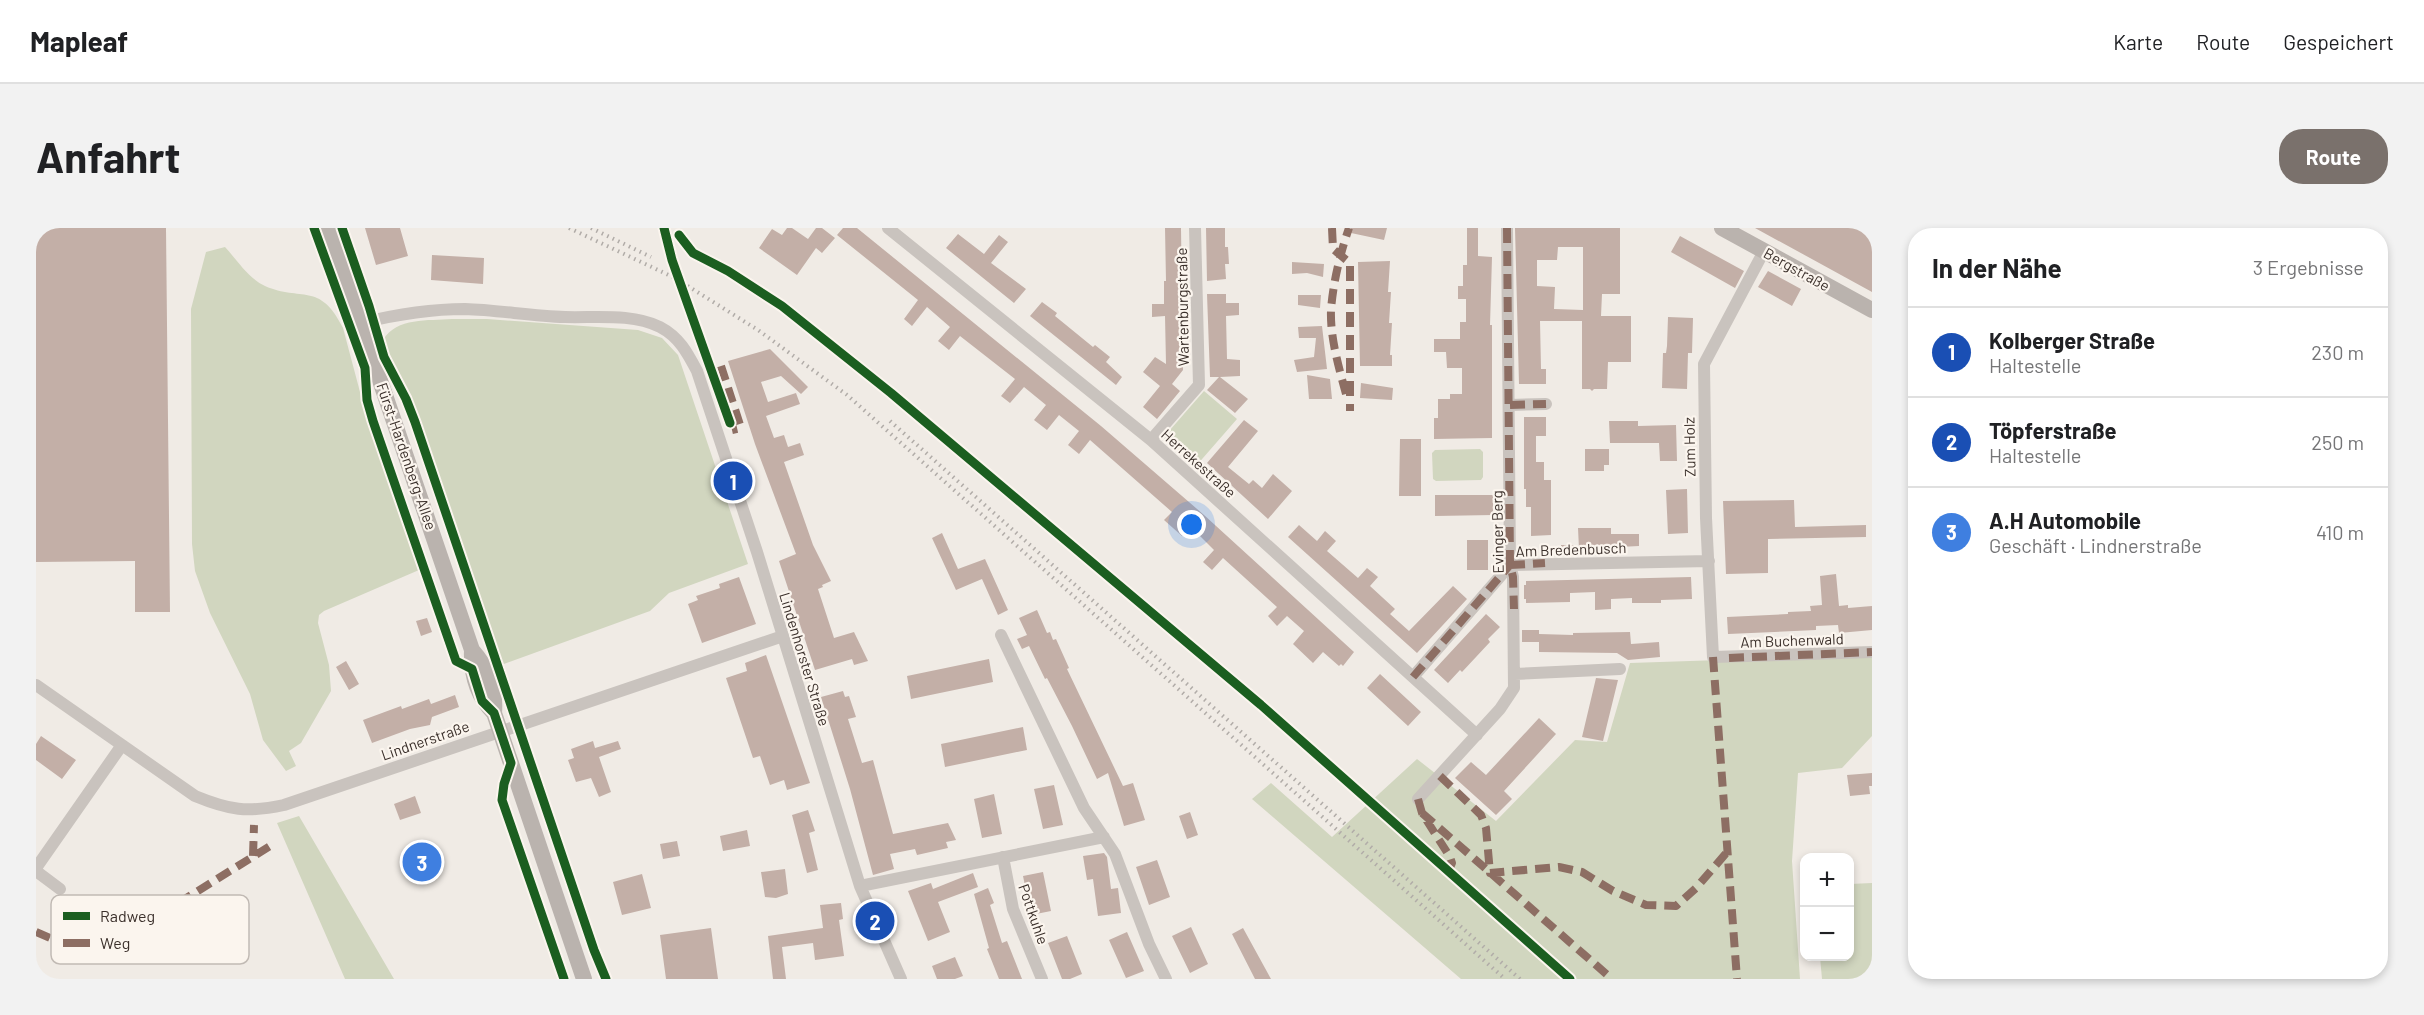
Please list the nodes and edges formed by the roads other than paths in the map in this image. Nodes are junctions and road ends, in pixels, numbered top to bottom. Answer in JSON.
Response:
{"nodes":[{"id":1,"x":328,"y":228,"type":"edge"},
{"id":2,"x":888,"y":228,"type":"edge"},
{"id":3,"x":1195,"y":228,"type":"edge"},
{"id":4,"x":1507,"y":228,"type":"edge"},
{"id":5,"x":1722,"y":228,"type":"edge"},
{"id":6,"x":1764,"y":251,"type":"junction"},
{"id":7,"x":1872,"y":310,"type":"edge"},
{"id":8,"x":361,"y":323,"type":"junction"},
{"id":9,"x":1510,"y":405,"type":"junction"},
{"id":10,"x":1546,"y":405,"type":"dead end"},
{"id":11,"x":1151,"y":440,"type":"junction"},
{"id":12,"x":1709,"y":561,"type":"junction"},
{"id":13,"x":1510,"y":565,"type":"junction"},
{"id":14,"x":1001,"y":635,"type":"dead end"},
{"id":15,"x":783,"y":636,"type":"junction"},
{"id":16,"x":1872,"y":652,"type":"edge"},
{"id":17,"x":1713,"y":657,"type":"joint"},
{"id":18,"x":1620,"y":669,"type":"dead end"},
{"id":19,"x":1515,"y":674,"type":"junction"},
{"id":20,"x":1413,"y":677,"type":"junction"},
{"id":21,"x":36,"y":685,"type":"edge"},
{"id":22,"x":500,"y":731,"type":"junction"},
{"id":23,"x":1477,"y":735,"type":"junction"},
{"id":24,"x":122,"y":745,"type":"junction"},
{"id":25,"x":1418,"y":799,"type":"dead end"},
{"id":26,"x":1104,"y":837,"type":"junction"},
{"id":27,"x":1003,"y":857,"type":"junction"},
{"id":28,"x":36,"y":870,"type":"edge"},
{"id":29,"x":860,"y":886,"type":"junction"},
{"id":30,"x":60,"y":889,"type":"dead end"},
{"id":31,"x":584,"y":979,"type":"edge"},
{"id":32,"x":901,"y":979,"type":"edge"},
{"id":33,"x":1042,"y":979,"type":"edge"},
{"id":34,"x":1166,"y":979,"type":"edge"}],
"edges":[{"from":1,"to":8,"type":"street","name":"Fürst-Hardenberg-Allee"},
{"from":2,"to":11,"type":"street","name":"Herrekestraße"},
{"from":3,"to":11,"type":"street","name":"Wartenburgstraße"},
{"from":4,"to":9,"type":"street","name":"Evinger Berg"},
{"from":5,"to":6,"type":"street","name":"Bergstraße"},
{"from":6,"to":7,"type":"street","name":"Bergstraße"},
{"from":6,"to":12,"type":"street","name":"Zum Holz"},
{"from":8,"to":15,"type":"street","name":"Lindenhorster Straße"},
{"from":8,"to":22,"type":"street","name":"Fürst-Hardenberg-Allee"},
{"from":9,"to":10,"type":"street"},
{"from":9,"to":13,"type":"street","name":"Evinger Berg"},
{"from":11,"to":20,"type":"street","name":"Herrekestraße"},
{"from":12,"to":13,"type":"street","name":"Am Bredenbusch"},
{"from":12,"to":17,"type":"street","name":"Zum Holz"},
{"from":13,"to":19,"type":"street","name":"Evinger Berg"},
{"from":13,"to":20,"type":"street","name":"Am Bredenbusch"},
{"from":14,"to":26,"type":"street"},
{"from":15,"to":22,"type":"street","name":"Lindnerstraße"},
{"from":15,"to":29,"type":"street","name":"Lindenhorster Straße"},
{"from":16,"to":17,"type":"street","name":"Am Buchenwald"},
{"from":18,"to":19,"type":"street"},
{"from":19,"to":23,"type":"street","name":"Evinger Berg"},
{"from":20,"to":23,"type":"street","name":"Herrekestraße"},
{"from":21,"to":24,"type":"street","name":"Lindnerstraße"},
{"from":22,"to":24,"type":"street","name":"Lindnerstraße"},
{"from":22,"to":31,"type":"street","name":"Fürst-Hardenberg-Allee"},
{"from":23,"to":25,"type":"street","name":"Evinger Berg"},
{"from":24,"to":28,"type":"street"},
{"from":26,"to":27,"type":"street"},
{"from":26,"to":34,"type":"street"},
{"from":27,"to":29,"type":"street"},
{"from":27,"to":33,"type":"street","name":"Pottkuhle"},
{"from":28,"to":30,"type":"street"},
{"from":29,"to":32,"type":"street","name":"Lindenhorster Straße"}]}
